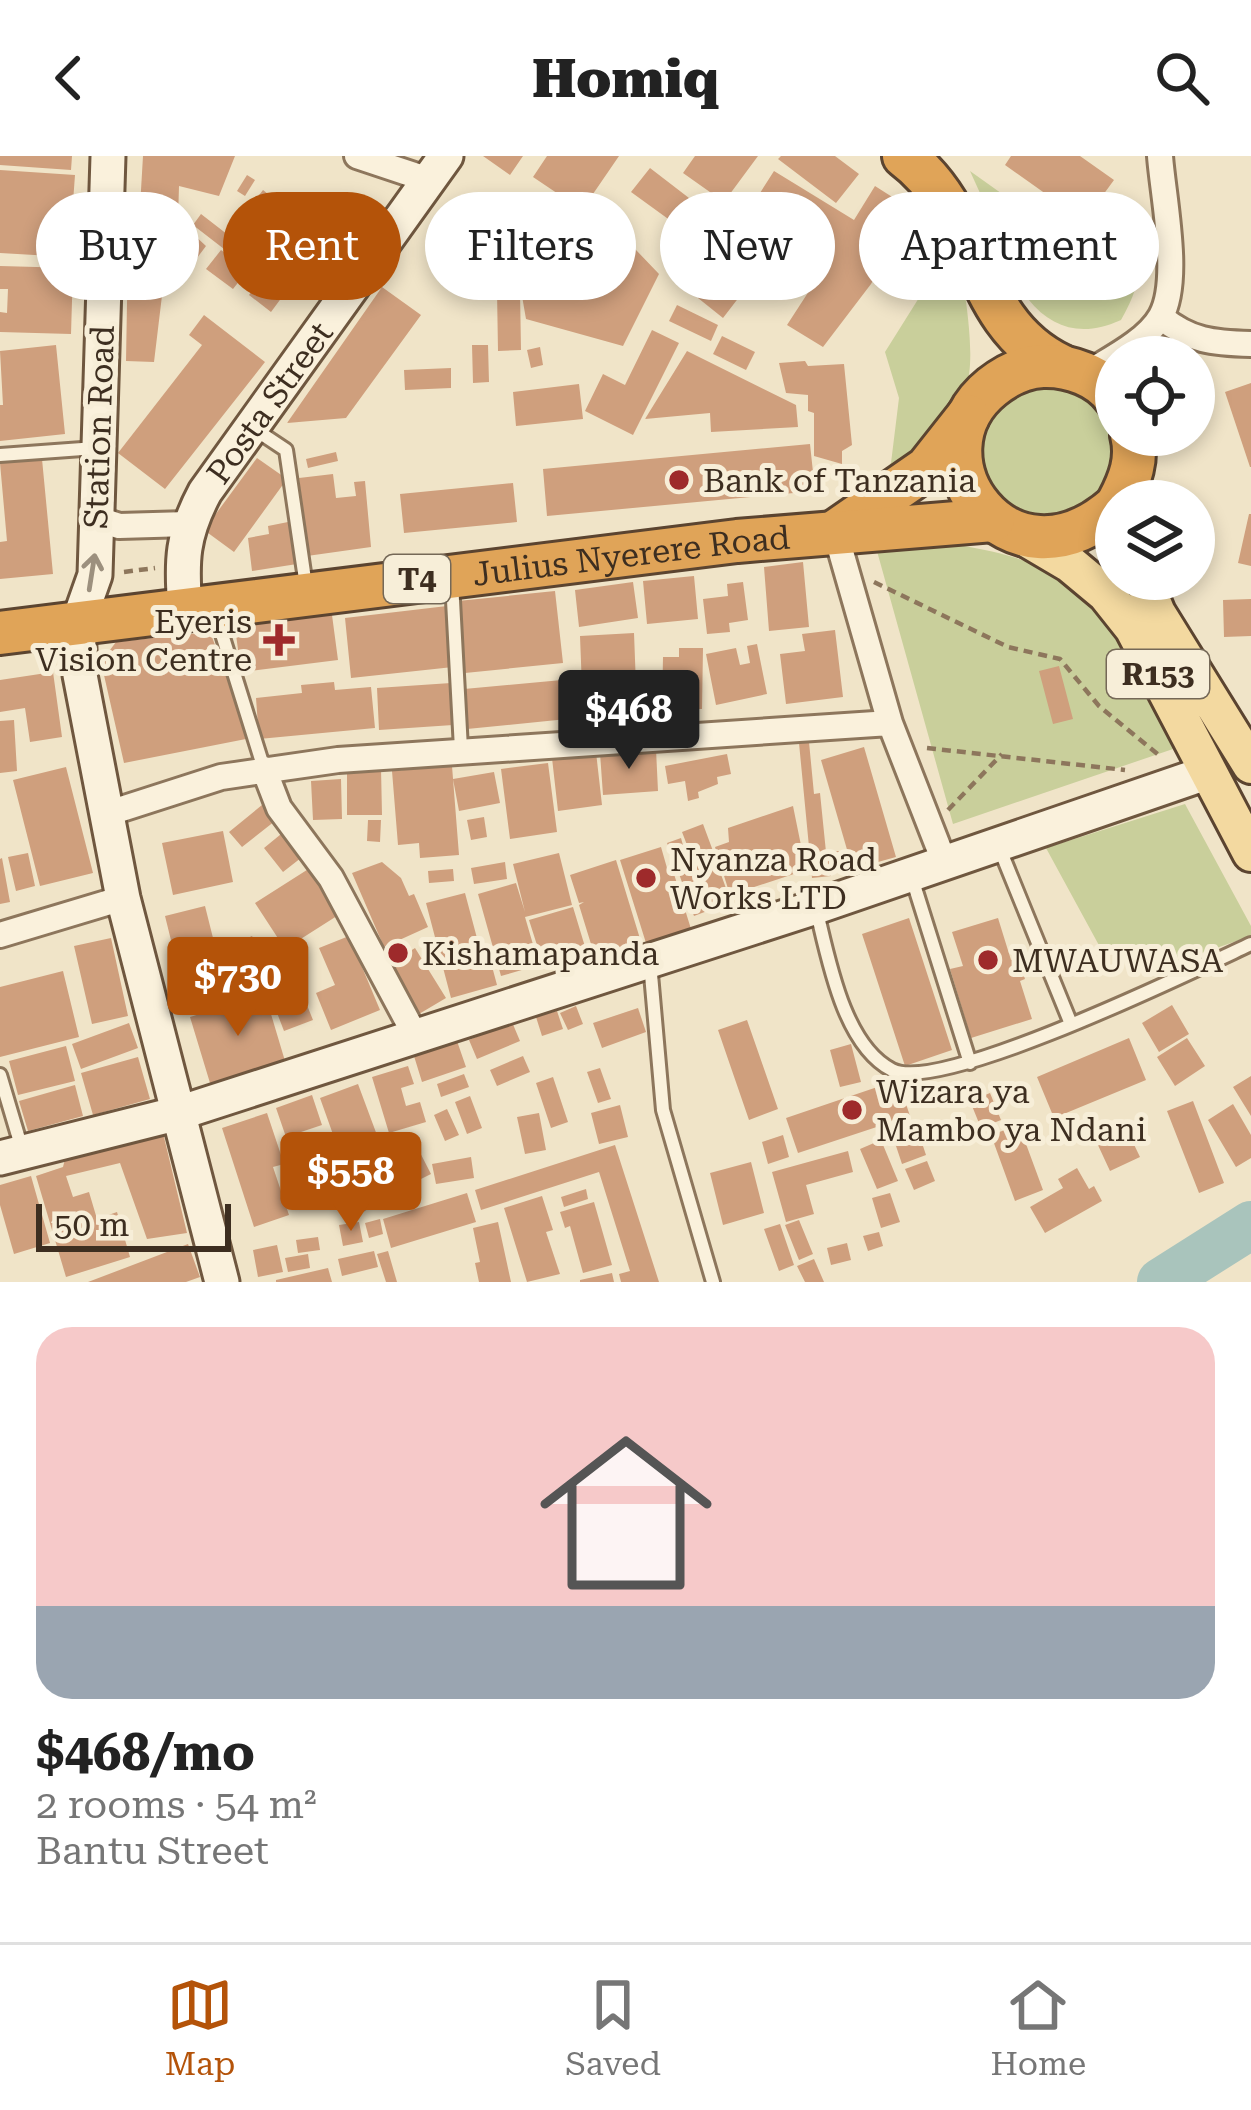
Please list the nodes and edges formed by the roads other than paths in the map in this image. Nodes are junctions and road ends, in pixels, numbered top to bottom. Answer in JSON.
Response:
{"nodes":[{"id":1,"x":109,"y":156,"type":"edge"},
{"id":2,"x":357,"y":156,"type":"edge"},
{"id":3,"x":1160,"y":156,"type":"edge"},
{"id":4,"x":912,"y":158,"type":"edge"},
{"id":5,"x":437,"y":168,"type":"edge"},
{"id":6,"x":937,"y":192,"type":"edge"},
{"id":7,"x":981,"y":300,"type":"edge"},
{"id":8,"x":993,"y":300,"type":"edge"},
{"id":9,"x":1160,"y":316,"type":"junction"},
{"id":10,"x":1251,"y":344,"type":"edge"},
{"id":11,"x":1088,"y":380,"type":"edge"},
{"id":12,"x":975,"y":405,"type":"junction"},
{"id":13,"x":252,"y":428,"type":"junction"},
{"id":14,"x":98,"y":448,"type":"junction"},
{"id":15,"x":0,"y":455,"type":"edge"},
{"id":16,"x":95,"y":518,"type":"junction"},
{"id":17,"x":1095,"y":523,"type":"edge"},
{"id":18,"x":188,"y":524,"type":"junction"},
{"id":19,"x":1006,"y":527,"type":"junction"},
{"id":20,"x":838,"y":549,"type":"junction"},
{"id":21,"x":452,"y":575,"type":"junction"},
{"id":22,"x":308,"y":593,"type":"junction"},
{"id":23,"x":1152,"y":600,"type":"edge"},
{"id":24,"x":199,"y":607,"type":"junction"},
{"id":25,"x":78,"y":623,"type":"junction"},
{"id":26,"x":0,"y":633,"type":"edge"},
{"id":27,"x":894,"y":735,"type":"junction"},
{"id":28,"x":460,"y":749,"type":"junction"},
{"id":29,"x":1251,"y":766,"type":"edge"},
{"id":30,"x":264,"y":769,"type":"junction"},
{"id":31,"x":1190,"y":779,"type":"junction"},
{"id":32,"x":106,"y":814,"type":"junction"},
{"id":33,"x":998,"y":846,"type":"junction"},
{"id":34,"x":1251,"y":853,"type":"edge"},
{"id":35,"x":945,"y":864,"type":"junction"},
{"id":36,"x":911,"y":875,"type":"junction"},
{"id":37,"x":123,"y":898,"type":"junction"},
{"id":38,"x":816,"y":907,"type":"junction"},
{"id":39,"x":0,"y":935,"type":"edge"},
{"id":40,"x":1251,"y":944,"type":"edge"},
{"id":41,"x":650,"y":962,"type":"junction"},
{"id":42,"x":1071,"y":1024,"type":"junction"},
{"id":43,"x":416,"y":1035,"type":"junction"},
{"id":44,"x":970,"y":1063,"type":"junction"},
{"id":45,"x":0,"y":1075,"type":"edge"},
{"id":46,"x":179,"y":1113,"type":"junction"},
{"id":47,"x":11,"y":1155,"type":"edge"},
{"id":48,"x":222,"y":1282,"type":"edge"},
{"id":49,"x":712,"y":1282,"type":"edge"}],
"edges":[{"from":1,"to":14,"type":"main road","name":"Station Road"},
{"from":2,"to":5,"type":"street"},
{"from":3,"to":9,"type":"street"},
{"from":4,"to":6,"type":"highway"},
{"from":5,"to":13,"type":"main road","name":"Posta Street"},
{"from":7,"to":12,"type":"highway"},
{"from":8,"to":11,"type":"highway"},
{"from":9,"to":10,"type":"street"},
{"from":9,"to":11,"type":"street"},
{"from":11,"to":12,"type":"highway"},
{"from":12,"to":19,"type":"highway"},
{"from":12,"to":20,"type":"highway","name":"Julius Nyerere Road","number":"T4"},
{"from":13,"to":18,"type":"main road","name":"Posta Street"},
{"from":13,"to":22,"type":"lane"},
{"from":14,"to":15,"type":"lane"},
{"from":14,"to":16,"type":"main road","name":"Station Road"},
{"from":16,"to":18,"type":"street"},
{"from":25,"to":16,"type":"main road","name":"Station Road","one_way":true},
{"from":17,"to":19,"type":"highway","name":"Julius Nyerere Road"},
{"from":18,"to":24,"type":"main road","name":"Posta Street"},
{"from":19,"to":20,"type":"highway","name":"Julius Nyerere Road","number":"T4"},
{"from":19,"to":31,"type":"main road","number":"R153"},
{"from":20,"to":21,"type":"highway","name":"Julius Nyerere Road","number":"T4"},
{"from":20,"to":27,"type":"street"},
{"from":21,"to":22,"type":"highway","name":"Julius Nyerere Road","number":"T4"},
{"from":21,"to":28,"type":"lane"},
{"from":22,"to":24,"type":"highway","name":"Julius Nyerere Road","number":"T4"},
{"from":23,"to":29,"type":"main road","number":"R153"},
{"from":24,"to":25,"type":"highway","name":"Julius Nyerere Road","number":"T4"},
{"from":24,"to":30,"type":"lane"},
{"from":25,"to":26,"type":"highway","name":"Julius Nyerere Road","number":"T4"},
{"from":25,"to":32,"type":"main road"},
{"from":27,"to":28,"type":"street"},
{"from":27,"to":35,"type":"street"},
{"from":28,"to":30,"type":"street"},
{"from":30,"to":32,"type":"street"},
{"from":30,"to":43,"type":"street"},
{"from":31,"to":33,"type":"main road"},
{"from":31,"to":34,"type":"main road","number":"R153"},
{"from":32,"to":37,"type":"main road"},
{"from":33,"to":35,"type":"main road"},
{"from":33,"to":42,"type":"lane"},
{"from":35,"to":36,"type":"main road"},
{"from":36,"to":38,"type":"main road"},
{"from":36,"to":44,"type":"lane"},
{"from":37,"to":39,"type":"street"},
{"from":37,"to":46,"type":"main road"},
{"from":38,"to":41,"type":"main road"},
{"from":38,"to":44,"type":"lane"},
{"from":40,"to":42,"type":"lane"},
{"from":41,"to":43,"type":"main road"},
{"from":41,"to":49,"type":"lane"},
{"from":42,"to":44,"type":"lane"},
{"from":43,"to":46,"type":"main road"},
{"from":45,"to":47,"type":"lane"},
{"from":46,"to":47,"type":"main road"},
{"from":46,"to":48,"type":"main road"}]}
